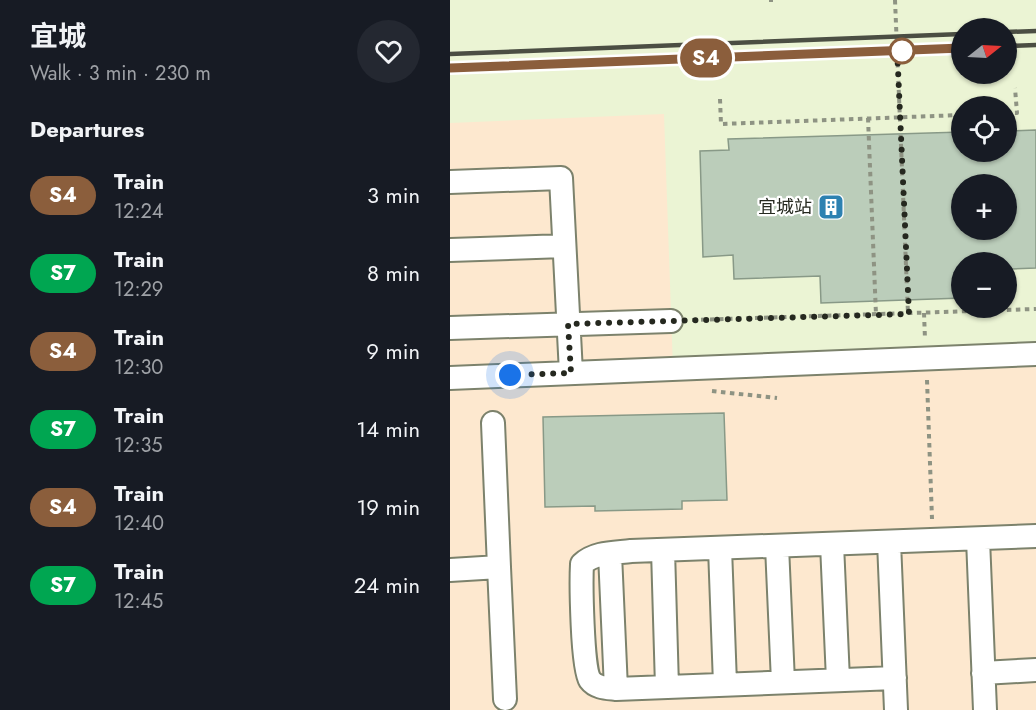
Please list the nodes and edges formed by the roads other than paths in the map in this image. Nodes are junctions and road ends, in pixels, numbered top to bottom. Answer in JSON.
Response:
{"nodes":[{"id":1,"x":450,"y":182,"type":"edge"},
{"id":2,"x":564,"y":246,"type":"junction"},
{"id":3,"x":450,"y":250,"type":"edge"},
{"id":4,"x":671,"y":321,"type":"road end"},
{"id":5,"x":568,"y":324,"type":"junction"},
{"id":6,"x":450,"y":328,"type":"edge"},
{"id":7,"x":1036,"y":354,"type":"edge"},
{"id":8,"x":571,"y":373,"type":"junction"},
{"id":9,"x":450,"y":378,"type":"edge"},
{"id":10,"x":493,"y":423,"type":"dead end"},
{"id":11,"x":978,"y":539,"type":"junction"},
{"id":12,"x":889,"y":542,"type":"junction"},
{"id":13,"x":1036,"y":542,"type":"edge"},
{"id":14,"x":832,"y":544,"type":"junction"},
{"id":15,"x":777,"y":546,"type":"junction"},
{"id":16,"x":720,"y":548,"type":"junction"},
{"id":17,"x":663,"y":550,"type":"junction"},
{"id":18,"x":499,"y":567,"type":"junction"},
{"id":19,"x":450,"y":570,"type":"edge"},
{"id":20,"x":1036,"y":670,"type":"edge"},
{"id":21,"x":983,"y":673,"type":"junction"},
{"id":22,"x":895,"y":678,"type":"junction"},
{"id":23,"x":838,"y":680,"type":"junction"},
{"id":24,"x":783,"y":682,"type":"junction"},
{"id":25,"x":725,"y":684,"type":"junction"},
{"id":26,"x":668,"y":687,"type":"junction"},
{"id":27,"x":505,"y":699,"type":"dead end"},
{"id":28,"x":896,"y":710,"type":"edge"},
{"id":29,"x":985,"y":710,"type":"edge"}],
"edges":[{"from":1,"to":2,"type":"street"},
{"from":2,"to":3,"type":"street"},
{"from":2,"to":5,"type":"street"},
{"from":4,"to":5,"type":"street"},
{"from":5,"to":6,"type":"street"},
{"from":5,"to":8,"type":"street"},
{"from":7,"to":8,"type":"street"},
{"from":8,"to":9,"type":"street"},
{"from":10,"to":18,"type":"street"},
{"from":11,"to":12,"type":"street"},
{"from":11,"to":13,"type":"street"},
{"from":11,"to":21,"type":"street"},
{"from":12,"to":14,"type":"street"},
{"from":12,"to":22,"type":"street"},
{"from":14,"to":15,"type":"street"},
{"from":14,"to":23,"type":"street"},
{"from":15,"to":16,"type":"street"},
{"from":15,"to":24,"type":"street"},
{"from":16,"to":17,"type":"street"},
{"from":16,"to":25,"type":"street"},
{"from":17,"to":26,"type":"street"},
{"from":17,"to":26,"type":"street"},
{"from":18,"to":19,"type":"street"},
{"from":18,"to":27,"type":"street"},
{"from":20,"to":21,"type":"street"},
{"from":21,"to":29,"type":"street"},
{"from":22,"to":23,"type":"street"},
{"from":22,"to":28,"type":"street"},
{"from":23,"to":24,"type":"street"},
{"from":24,"to":25,"type":"street"},
{"from":25,"to":26,"type":"street"}]}
